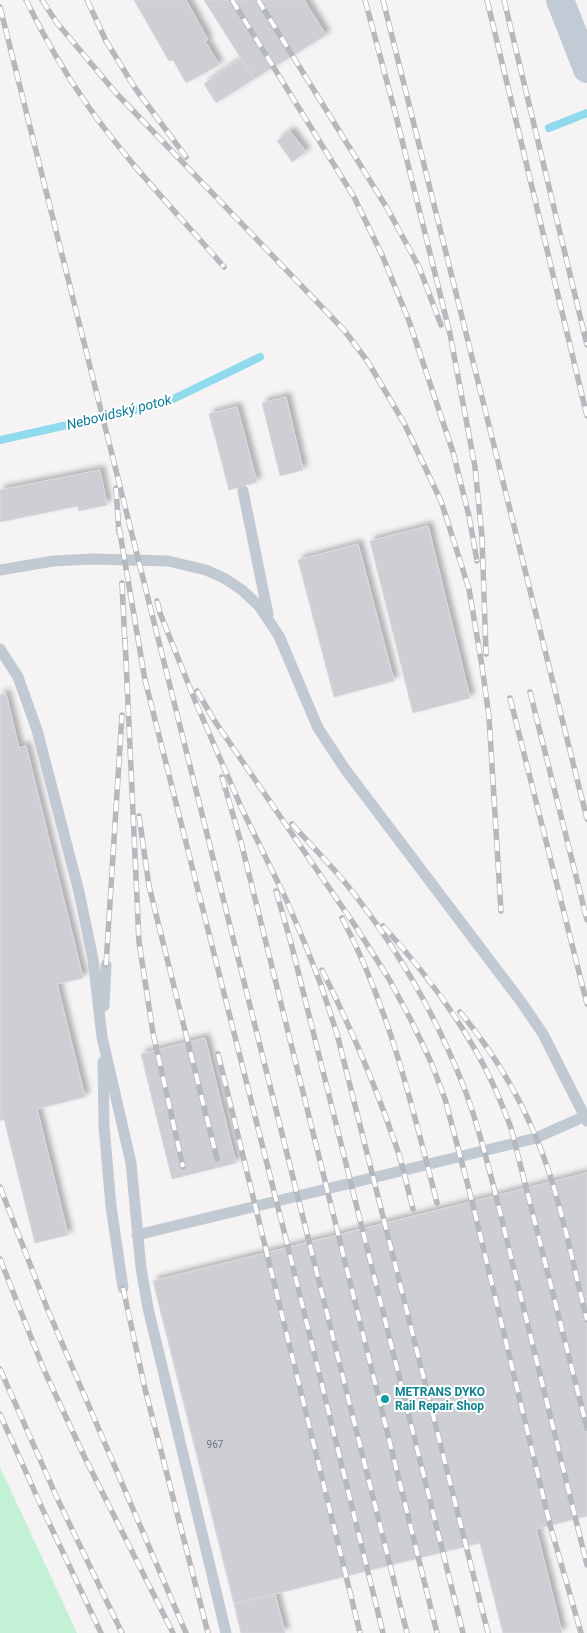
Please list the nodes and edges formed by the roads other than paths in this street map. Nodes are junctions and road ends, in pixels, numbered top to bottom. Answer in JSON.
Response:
{"nodes":[{"id":1,"x":560,"y":0,"type":"edge"},
{"id":2,"x":587,"y":69,"type":"edge"},
{"id":3,"x":243,"y":491,"type":"dead end"},
{"id":4,"x":0,"y":570,"type":"edge"},
{"id":5,"x":269,"y":618,"type":"junction"},
{"id":6,"x":0,"y":649,"type":"edge"},
{"id":7,"x":106,"y":965,"type":"dead end"},
{"id":8,"x":102,"y":1037,"type":"junction"},
{"id":9,"x":586,"y":1119,"type":"edge"},
{"id":10,"x":138,"y":1234,"type":"junction"},
{"id":11,"x":123,"y":1288,"type":"dead end"},
{"id":12,"x":226,"y":1633,"type":"edge"}],
"edges":[{"from":1,"to":2,"type":"street"},
{"from":3,"to":5,"type":"lane"},
{"from":4,"to":5,"type":"lane"},
{"from":5,"to":9,"type":"lane"},
{"from":6,"to":8,"type":"lane"},
{"from":7,"to":8,"type":"lane"},
{"from":8,"to":10,"type":"lane"},
{"from":8,"to":11,"type":"lane"},
{"from":9,"to":10,"type":"lane"},
{"from":10,"to":12,"type":"lane"}]}
